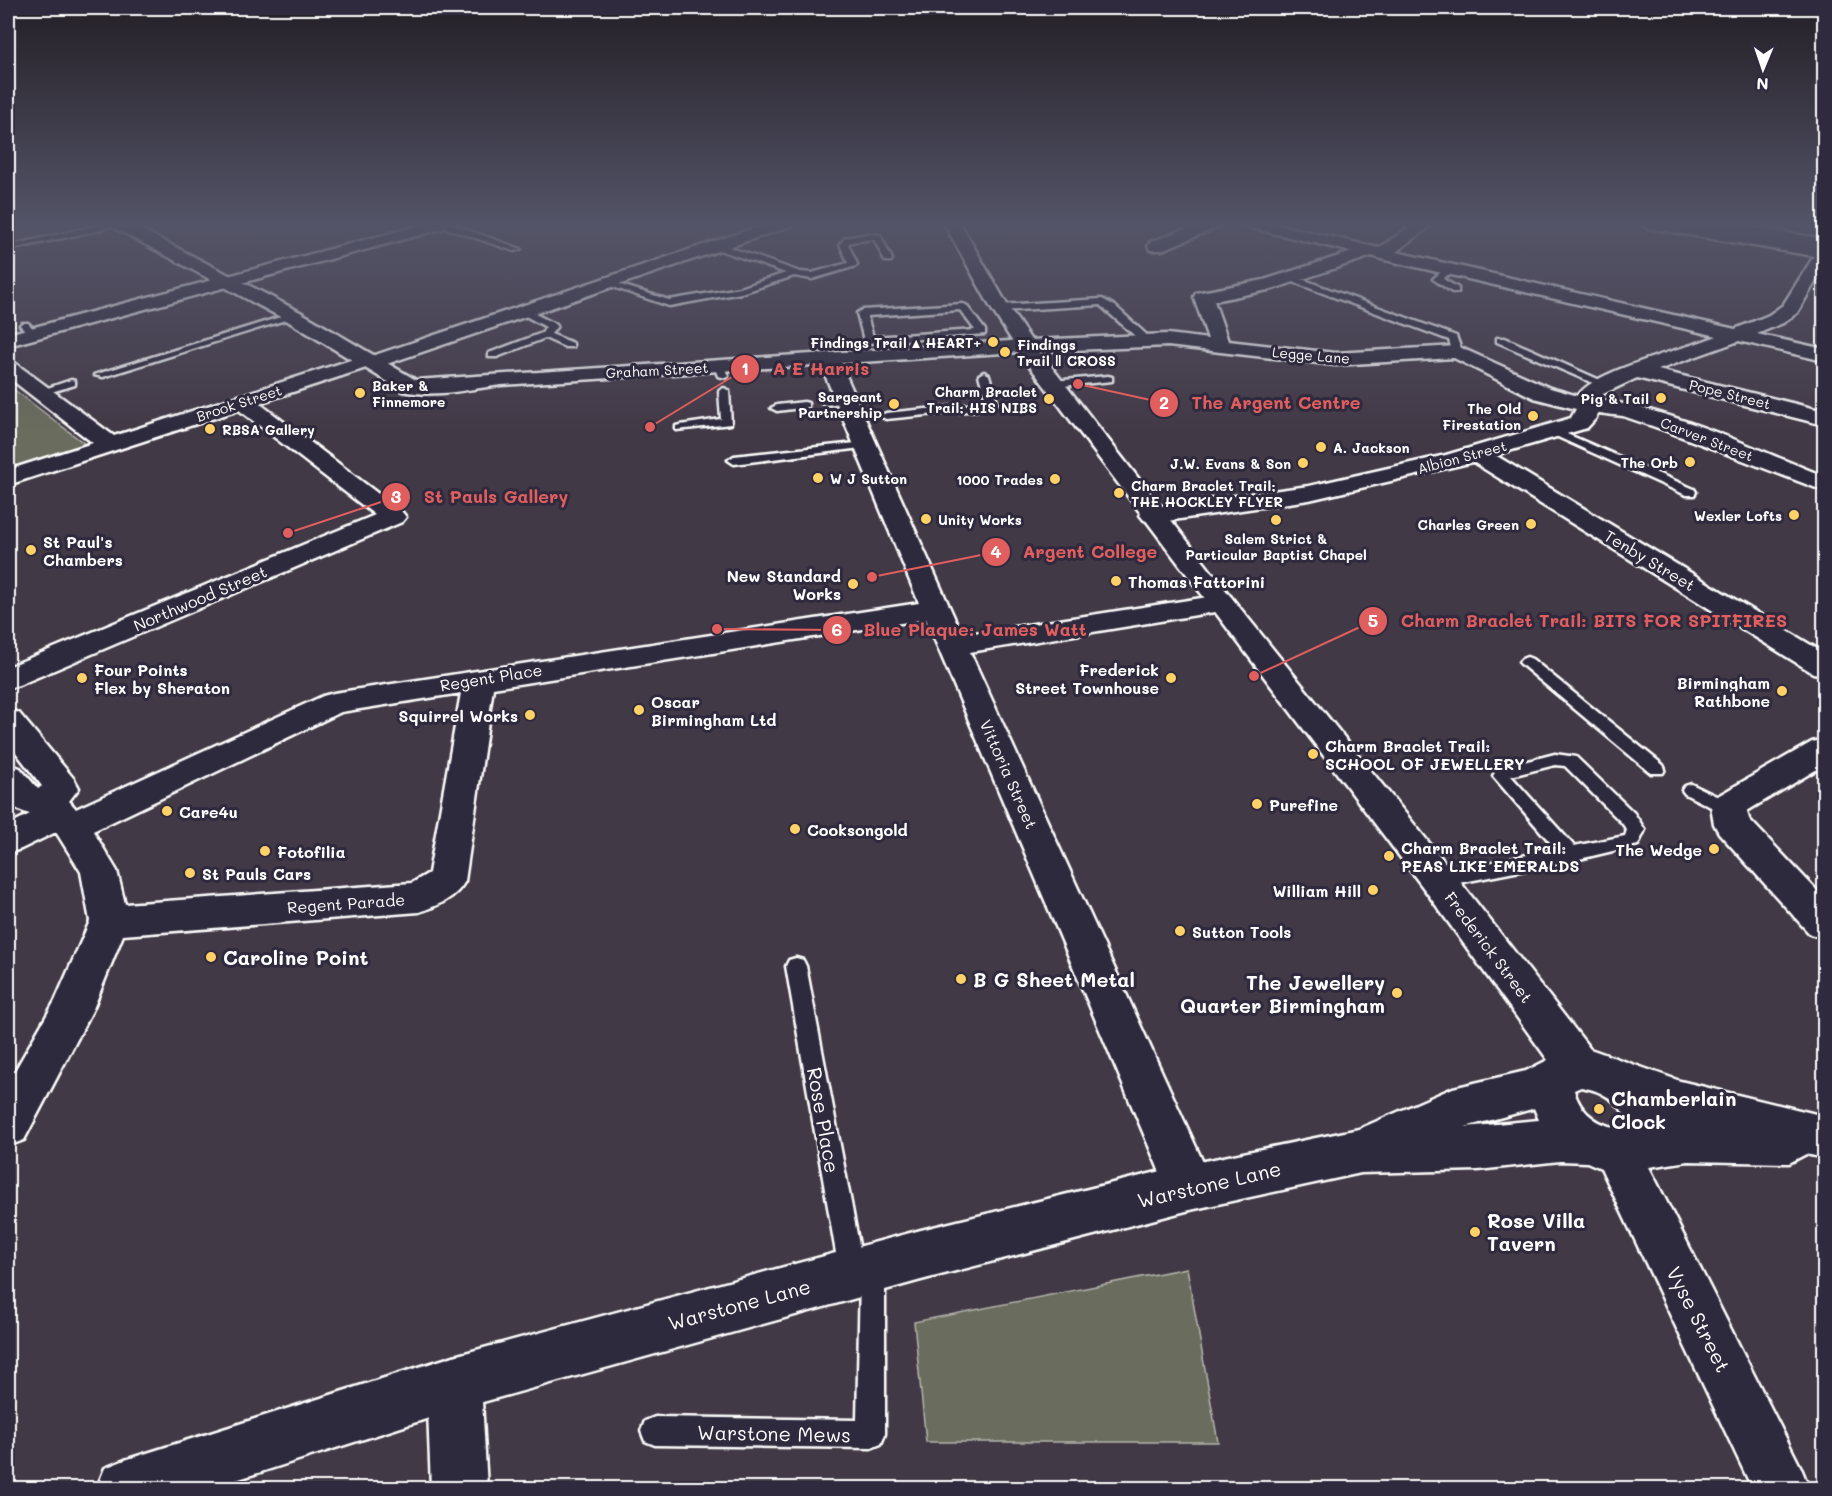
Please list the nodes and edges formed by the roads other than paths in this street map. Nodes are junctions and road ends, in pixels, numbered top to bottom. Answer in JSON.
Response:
{"nodes":[{"id":1,"x":180,"y":293,"type":"edge"},
{"id":2,"x":251,"y":293,"type":"edge"},
{"id":3,"x":576,"y":293,"type":"edge"},
{"id":4,"x":636,"y":293,"type":"edge"},
{"id":5,"x":725,"y":293,"type":"edge"},
{"id":6,"x":991,"y":293,"type":"edge"},
{"id":7,"x":1225,"y":293,"type":"edge"},
{"id":8,"x":1331,"y":293,"type":"edge"},
{"id":9,"x":1553,"y":293,"type":"edge"},
{"id":10,"x":1802,"y":293,"type":"edge"},
{"id":11,"x":1000,"y":308,"type":"junction"},
{"id":12,"x":523,"y":311,"type":"junction"},
{"id":13,"x":293,"y":316,"type":"junction"},
{"id":14,"x":545,"y":335,"type":"junction"},
{"id":15,"x":1736,"y":335,"type":"junction"},
{"id":16,"x":8,"y":340,"type":"edge"},
{"id":17,"x":1146,"y":340,"type":"junction"},
{"id":18,"x":1502,"y":340,"type":"dead end"},
{"id":19,"x":569,"y":345,"type":"dead end"},
{"id":20,"x":1221,"y":345,"type":"junction"},
{"id":21,"x":920,"y":346,"type":"junction"},
{"id":22,"x":1024,"y":346,"type":"junction"},
{"id":23,"x":1457,"y":352,"type":"junction"},
{"id":24,"x":493,"y":355,"type":"dead end"},
{"id":25,"x":1824,"y":355,"type":"edge"},
{"id":26,"x":829,"y":360,"type":"junction"},
{"id":27,"x":369,"y":362,"type":"junction"},
{"id":28,"x":8,"y":367,"type":"edge"},
{"id":29,"x":1635,"y":371,"type":"junction"},
{"id":30,"x":99,"y":375,"type":"dead end"},
{"id":31,"x":984,"y":375,"type":"dead end"},
{"id":32,"x":1108,"y":379,"type":"dead end"},
{"id":33,"x":71,"y":383,"type":"dead end"},
{"id":34,"x":1053,"y":384,"type":"junction"},
{"id":35,"x":1604,"y":384,"type":"junction"},
{"id":36,"x":724,"y":391,"type":"dead end"},
{"id":37,"x":41,"y":392,"type":"junction"},
{"id":38,"x":243,"y":402,"type":"junction"},
{"id":39,"x":804,"y":405,"type":"dead end"},
{"id":40,"x":1587,"y":405,"type":"junction"},
{"id":41,"x":777,"y":408,"type":"dead end"},
{"id":42,"x":886,"y":416,"type":"dead end"},
{"id":43,"x":1824,"y":418,"type":"edge"},
{"id":44,"x":680,"y":428,"type":"dead end"},
{"id":45,"x":1553,"y":431,"type":"junction"},
{"id":46,"x":110,"y":444,"type":"junction"},
{"id":47,"x":865,"y":445,"type":"junction"},
{"id":48,"x":1476,"y":454,"type":"junction"},
{"id":49,"x":734,"y":459,"type":"dead end"},
{"id":50,"x":8,"y":478,"type":"edge"},
{"id":51,"x":1824,"y":484,"type":"edge"},
{"id":52,"x":1690,"y":492,"type":"dead end"},
{"id":53,"x":1154,"y":515,"type":"junction"},
{"id":54,"x":1221,"y":603,"type":"junction"},
{"id":55,"x":936,"y":609,"type":"junction"},
{"id":56,"x":952,"y":646,"type":"junction"},
{"id":57,"x":1527,"y":662,"type":"dead end"},
{"id":58,"x":1824,"y":666,"type":"edge"},
{"id":59,"x":8,"y":678,"type":"edge"},
{"id":60,"x":479,"y":679,"type":"junction"},
{"id":61,"x":8,"y":721,"type":"edge"},
{"id":62,"x":1824,"y":750,"type":"edge"},
{"id":63,"x":1657,"y":769,"type":"dead end"},
{"id":64,"x":8,"y":776,"type":"edge"},
{"id":65,"x":1691,"y":790,"type":"dead end"},
{"id":66,"x":1729,"y":808,"type":"junction"},
{"id":67,"x":60,"y":814,"type":"junction"},
{"id":68,"x":8,"y":840,"type":"edge"},
{"id":69,"x":1571,"y":854,"type":"junction"},
{"id":70,"x":1438,"y":880,"type":"junction"},
{"id":71,"x":109,"y":921,"type":"junction"},
{"id":72,"x":1824,"y":923,"type":"edge"},
{"id":73,"x":796,"y":966,"type":"dead end"},
{"id":74,"x":1567,"y":1072,"type":"junction"},
{"id":75,"x":1622,"y":1081,"type":"junction"},
{"id":76,"x":8,"y":1125,"type":"edge"},
{"id":77,"x":1824,"y":1139,"type":"edge"},
{"id":78,"x":1614,"y":1146,"type":"junction"},
{"id":79,"x":1361,"y":1151,"type":"junction"},
{"id":80,"x":1190,"y":1187,"type":"junction"},
{"id":81,"x":862,"y":1271,"type":"junction"},
{"id":82,"x":454,"y":1383,"type":"junction"},
{"id":83,"x":655,"y":1431,"type":"dead end"},
{"id":84,"x":125,"y":1488,"type":"edge"},
{"id":85,"x":459,"y":1488,"type":"edge"},
{"id":86,"x":1781,"y":1488,"type":"edge"}],
"edges":[{"from":1,"to":16,"type":"street"},
{"from":2,"to":13,"type":"street","name":"Graham Street"},
{"from":3,"to":12,"type":"street","name":"Brook Street"},
{"from":4,"to":5,"type":"lane"},
{"from":6,"to":11,"type":"street","name":"Frederick Street"},
{"from":7,"to":20,"type":"street"},
{"from":8,"to":23,"type":"lane"},
{"from":9,"to":15,"type":"street"},
{"from":10,"to":15,"type":"street","name":"Albion Street"},
{"from":11,"to":17,"type":"lane"},
{"from":11,"to":22,"type":"street","name":"Frederick Street"},
{"from":12,"to":14,"type":"lane"},
{"from":12,"to":27,"type":"street","name":"Brook Street"},
{"from":13,"to":27,"type":"street","name":"Graham Street"},
{"from":13,"to":30,"type":"lane"},
{"from":14,"to":19,"type":"lane"},
{"from":14,"to":24,"type":"lane"},
{"from":15,"to":25,"type":"street"},
{"from":15,"to":29,"type":"street","name":"Albion Street"},
{"from":17,"to":20,"type":"street","name":"Legge Lane"},
{"from":17,"to":22,"type":"street","name":"Legge Lane"},
{"from":18,"to":35,"type":"lane"},
{"from":20,"to":23,"type":"street","name":"Legge Lane"},
{"from":21,"to":21,"type":"lane"},
{"from":21,"to":22,"type":"street","name":"Graham Street"},
{"from":21,"to":26,"type":"street","name":"Graham Street"},
{"from":22,"to":34,"type":"street","name":"Frederick Street"},
{"from":23,"to":40,"type":"street","name":"Legge Lane"},
{"from":26,"to":27,"type":"street","name":"Graham Street"},
{"from":26,"to":47,"type":"street","name":"Vittoria Street"},
{"from":27,"to":38,"type":"street","name":"Brook Street"},
{"from":28,"to":37,"type":"street"},
{"from":29,"to":35,"type":"street","name":"Albion Street"},
{"from":29,"to":43,"type":"street","name":"Pope Street"},
{"from":31,"to":42,"type":"lane"},
{"from":32,"to":34,"type":"lane"},
{"from":33,"to":37,"type":"lane"},
{"from":34,"to":53,"type":"street","name":"Frederick Street"},
{"from":35,"to":40,"type":"street","name":"Albion Street"},
{"from":36,"to":44,"type":"lane"},
{"from":37,"to":46,"type":"street"},
{"from":38,"to":46,"type":"street","name":"Brook Street"},
{"from":38,"to":59,"type":"street","name":"Northwood Street"},
{"from":39,"to":41,"type":"lane"},
{"from":40,"to":45,"type":"street","name":"Albion Street"},
{"from":40,"to":51,"type":"street","name":"Carver Street"},
{"from":45,"to":48,"type":"street","name":"Albion Street"},
{"from":45,"to":52,"type":"lane"},
{"from":46,"to":50,"type":"street","name":"Brook Street"},
{"from":47,"to":49,"type":"lane"},
{"from":47,"to":55,"type":"street","name":"Vittoria Street"},
{"from":48,"to":53,"type":"street","name":"Albion Street"},
{"from":48,"to":58,"type":"street","name":"Tenby Street"},
{"from":53,"to":54,"type":"street","name":"Frederick Street"},
{"from":54,"to":56,"type":"street"},
{"from":54,"to":70,"type":"street","name":"Frederick Street"},
{"from":55,"to":56,"type":"street","name":"Vittoria Street"},
{"from":55,"to":60,"type":"street","name":"Regent Place"},
{"from":56,"to":80,"type":"street","name":"Vittoria Street"},
{"from":57,"to":63,"type":"lane"},
{"from":60,"to":67,"type":"street","name":"Regent Place"},
{"from":60,"to":71,"type":"street","name":"Regent Parade"},
{"from":61,"to":67,"type":"street"},
{"from":62,"to":66,"type":"street"},
{"from":64,"to":67,"type":"street"},
{"from":65,"to":66,"type":"lane"},
{"from":66,"to":72,"type":"street"},
{"from":67,"to":68,"type":"street","name":"Regent Place"},
{"from":67,"to":71,"type":"street"},
{"from":69,"to":69,"type":"lane"},
{"from":69,"to":70,"type":"lane"},
{"from":70,"to":74,"type":"street","name":"Frederick Street"},
{"from":71,"to":76,"type":"street"},
{"from":73,"to":81,"type":"lane","name":"Rose Place"},
{"from":74,"to":75,"type":"street"},
{"from":74,"to":78,"type":"street"},
{"from":74,"to":79,"type":"street","name":"Warstone Lane"},
{"from":75,"to":77,"type":"street","name":"Warstone Lane"},
{"from":75,"to":78,"type":"street"},
{"from":77,"to":78,"type":"street","name":"Warstone Lane"},
{"from":78,"to":79,"type":"street","name":"Warstone Lane"},
{"from":78,"to":86,"type":"street","name":"Vyse Street"},
{"from":79,"to":80,"type":"street","name":"Warstone Lane"},
{"from":80,"to":81,"type":"street","name":"Warstone Lane"},
{"from":81,"to":82,"type":"street","name":"Warstone Lane"},
{"from":81,"to":83,"type":"lane","name":"Warstone Mews"},
{"from":82,"to":84,"type":"street","name":"Warstone Lane"},
{"from":82,"to":85,"type":"street"}]}
